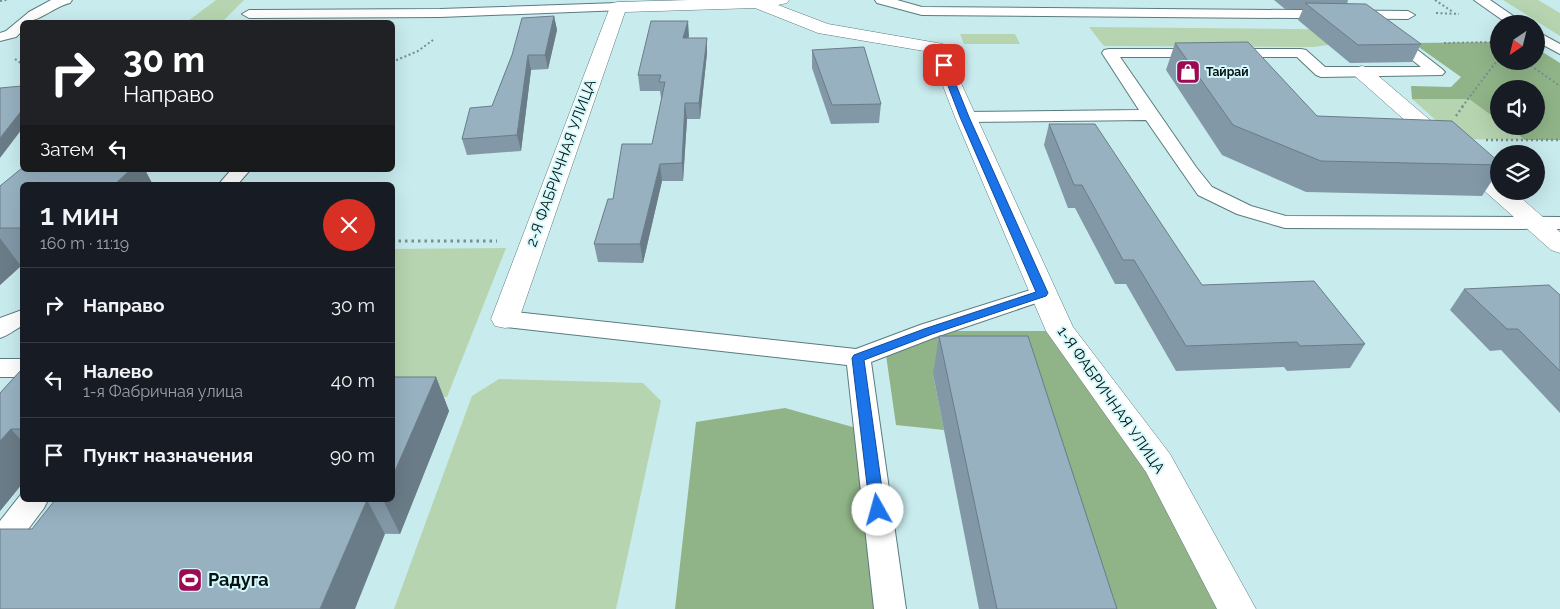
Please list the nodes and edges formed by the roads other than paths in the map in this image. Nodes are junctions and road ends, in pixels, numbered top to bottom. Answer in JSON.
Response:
{"nodes":[{"id":1,"x":65,"y":0,"type":"edge"},
{"id":2,"x":259,"y":0,"type":"edge"},
{"id":3,"x":882,"y":0,"type":"edge"},
{"id":4,"x":1388,"y":0,"type":"edge"},
{"id":5,"x":1480,"y":0,"type":"edge"},
{"id":6,"x":769,"y":1,"type":"edge"},
{"id":7,"x":618,"y":6,"type":"junction"},
{"id":8,"x":1364,"y":15,"type":"junction"},
{"id":9,"x":1504,"y":15,"type":"edge"},
{"id":10,"x":245,"y":18,"type":"edge"},
{"id":11,"x":379,"y":18,"type":"edge"},
{"id":12,"x":28,"y":20,"type":"edge"},
{"id":13,"x":1545,"y":41,"type":"edge"},
{"id":14,"x":1560,"y":50,"type":"edge"},
{"id":15,"x":1362,"y":72,"type":"junction"},
{"id":16,"x":1151,"y":115,"type":"junction"},
{"id":17,"x":964,"y":117,"type":"junction"},
{"id":18,"x":239,"y":172,"type":"edge"},
{"id":19,"x":231,"y":182,"type":"edge"},
{"id":20,"x":1534,"y":223,"type":"junction"},
{"id":21,"x":1560,"y":223,"type":"edge"},
{"id":22,"x":1560,"y":245,"type":"edge"},
{"id":23,"x":1042,"y":293,"type":"junction"},
{"id":24,"x":20,"y":319,"type":"edge"},
{"id":25,"x":504,"y":319,"type":"joint"},
{"id":26,"x":0,"y":330,"type":"edge"},
{"id":27,"x":858,"y":358,"type":"junction"},
{"id":28,"x":0,"y":368,"type":"edge"},
{"id":29,"x":20,"y":368,"type":"edge"},
{"id":30,"x":32,"y":502,"type":"edge"},
{"id":31,"x":0,"y":543,"type":"edge"},
{"id":32,"x":890,"y":609,"type":"edge"},
{"id":33,"x":1237,"y":609,"type":"edge"}],
"edges":[{"from":1,"to":12,"type":"lane"},
{"from":2,"to":10,"type":"lane"},
{"from":3,"to":8,"type":"lane"},
{"from":4,"to":8,"type":"lane"},
{"from":5,"to":9,"type":"lane"},
{"from":6,"to":7,"type":"street"},
{"from":6,"to":17,"type":"street","name":"1-Я ФАБРИЧНАЯ УЛИЦА"},
{"from":7,"to":11,"type":"lane"},
{"from":7,"to":25,"type":"street","name":"2-Я ФАБРИЧНАЯ УЛИЦА"},
{"from":8,"to":15,"type":"lane"},
{"from":10,"to":11,"type":"lane"},
{"from":13,"to":14,"type":"lane"},
{"from":15,"to":16,"type":"lane"},
{"from":15,"to":20,"type":"street"},
{"from":16,"to":17,"type":"lane"},
{"from":16,"to":20,"type":"lane"},
{"from":17,"to":23,"type":"street","name":"1-Я ФАБРИЧНАЯ УЛИЦА"},
{"from":18,"to":19,"type":"lane"},
{"from":20,"to":21,"type":"lane"},
{"from":20,"to":22,"type":"street"},
{"from":23,"to":27,"type":"lane"},
{"from":23,"to":33,"type":"street","name":"1-Я ФАБРИЧНАЯ УЛИЦА"},
{"from":24,"to":26,"type":"lane"},
{"from":25,"to":27,"type":"lane"},
{"from":27,"to":32,"type":"lane"},
{"from":28,"to":29,"type":"lane"},
{"from":30,"to":31,"type":"lane"}]}
